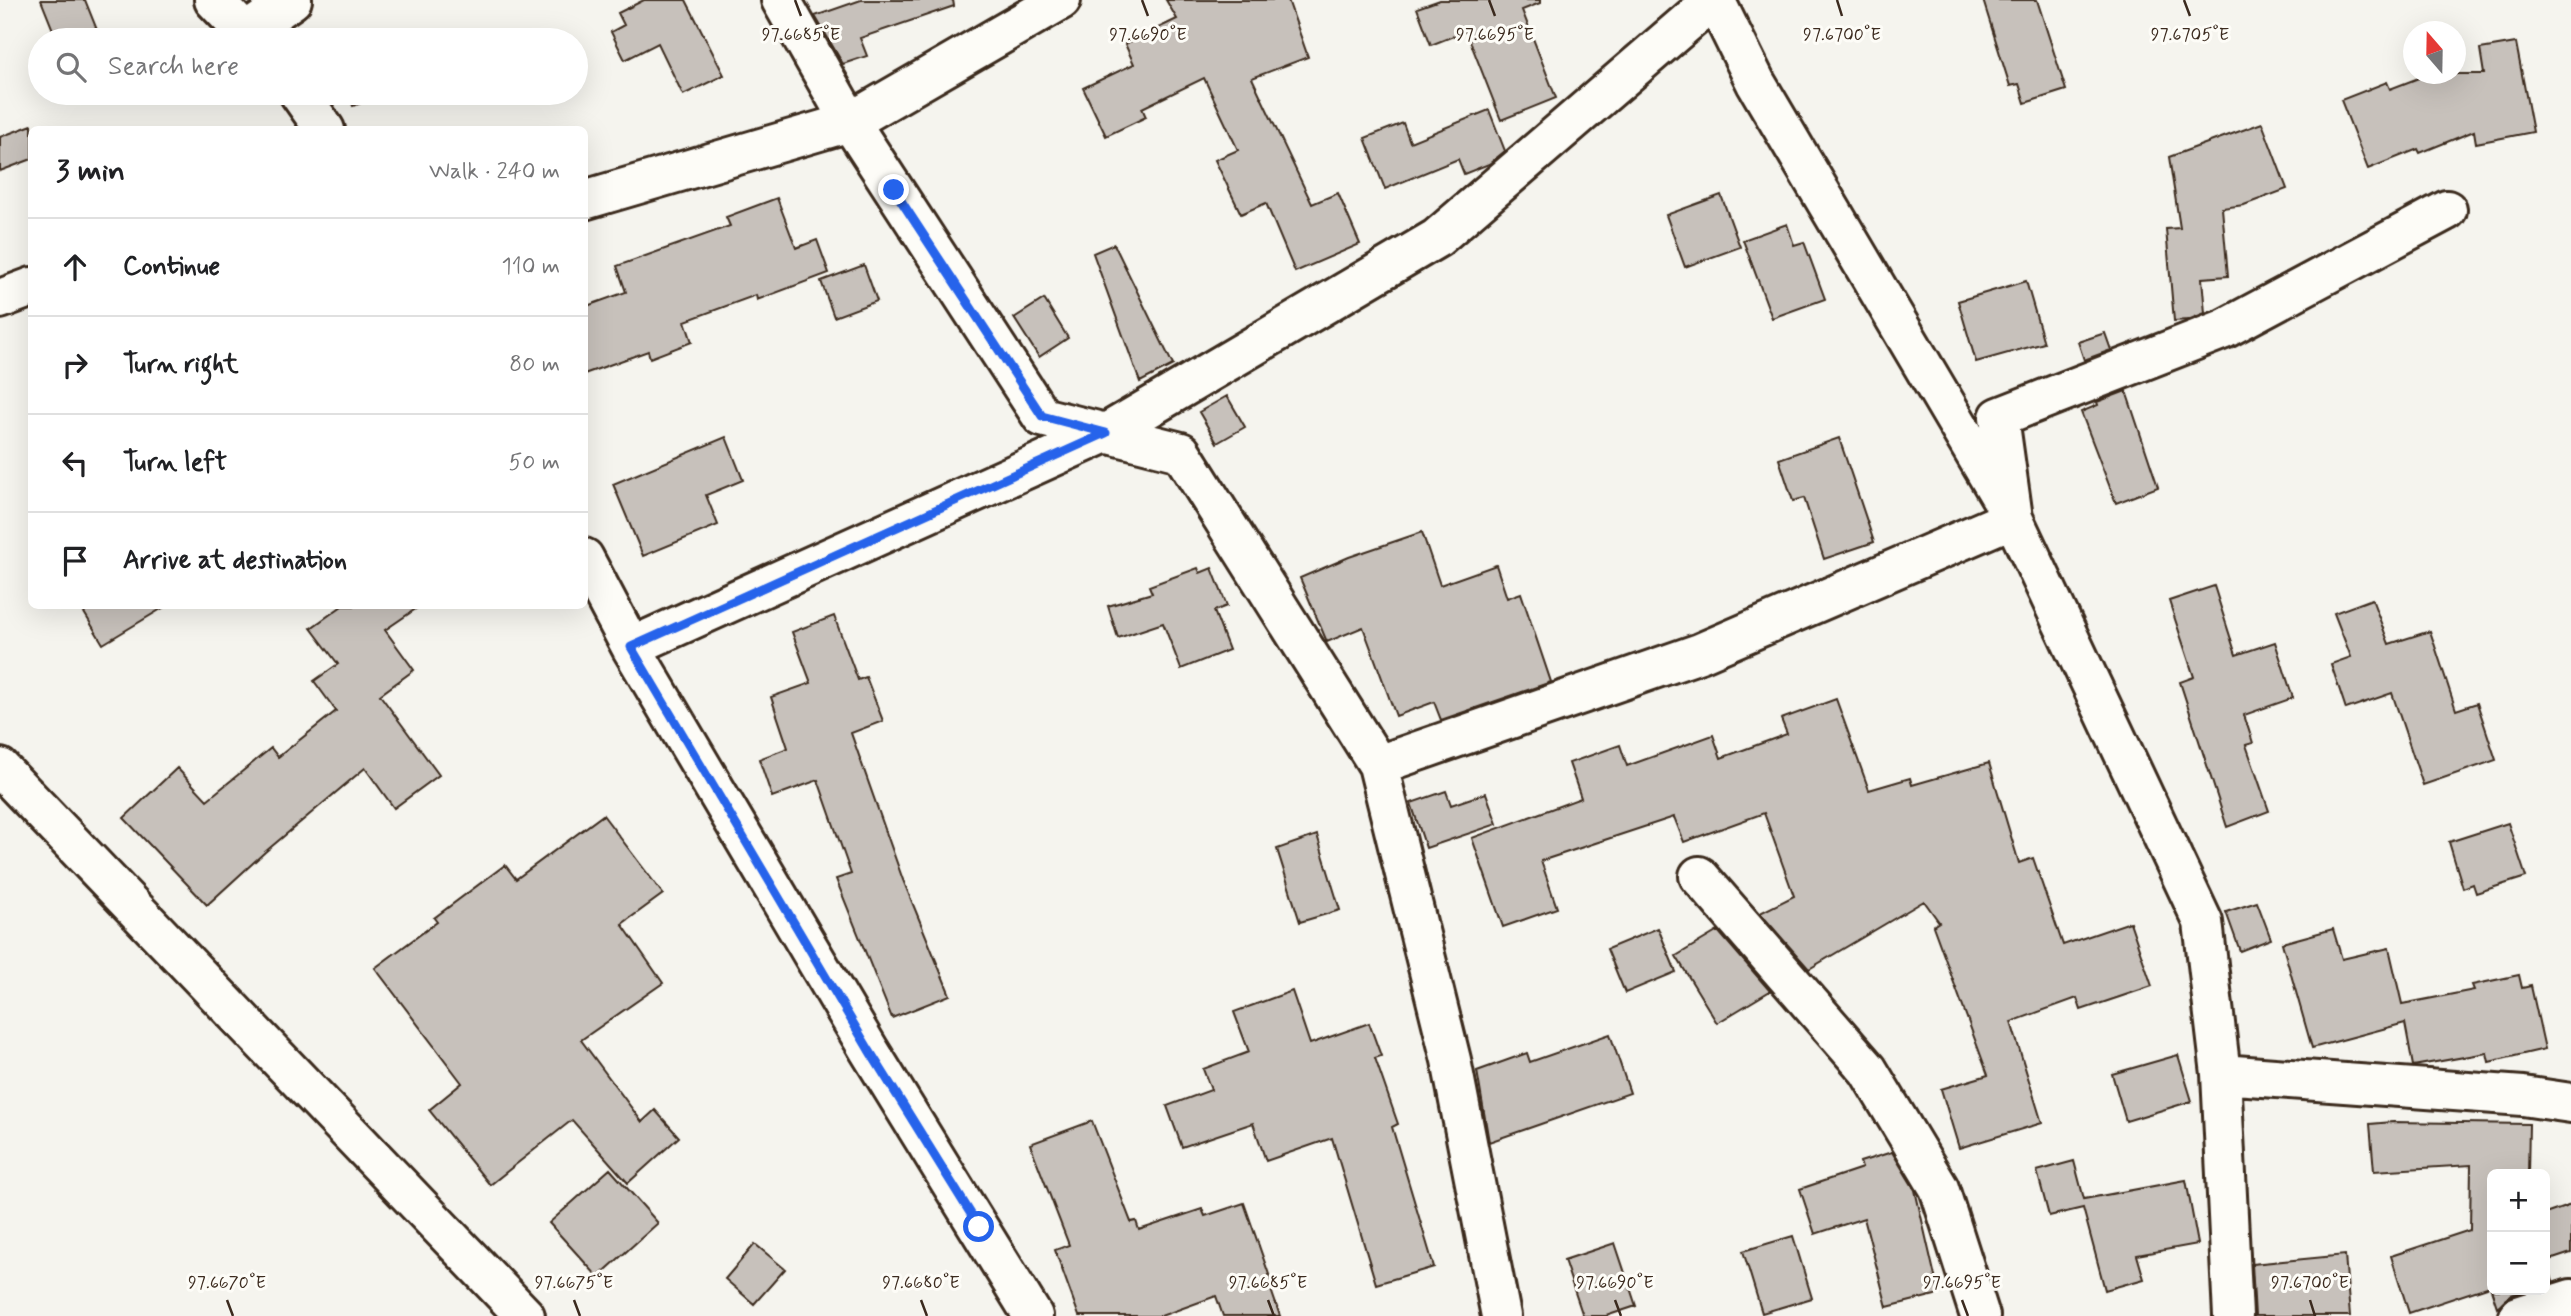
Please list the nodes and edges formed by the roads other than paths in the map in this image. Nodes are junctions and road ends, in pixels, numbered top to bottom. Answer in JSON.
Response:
{"nodes":[{"id":1,"x":214,"y":0,"type":"edge"},
{"id":2,"x":292,"y":0,"type":"edge"},
{"id":3,"x":781,"y":0,"type":"edge"},
{"id":4,"x":1061,"y":0,"type":"edge"},
{"id":5,"x":1714,"y":0,"type":"edge"},
{"id":6,"x":241,"y":28,"type":"edge"},
{"id":7,"x":259,"y":28,"type":"edge"},
{"id":8,"x":307,"y":105,"type":"edge"},
{"id":9,"x":850,"y":122,"type":"junction"},
{"id":10,"x":322,"y":126,"type":"edge"},
{"id":11,"x":588,"y":199,"type":"edge"},
{"id":12,"x":2446,"y":210,"type":"dead end"},
{"id":13,"x":28,"y":288,"type":"edge"},
{"id":14,"x":0,"y":299,"type":"edge"},
{"id":15,"x":1106,"y":433,"type":"junction"},
{"id":16,"x":2012,"y":518,"type":"junction"},
{"id":17,"x":588,"y":566,"type":"edge"},
{"id":18,"x":631,"y":647,"type":"junction"},
{"id":19,"x":1378,"y":765,"type":"junction"},
{"id":20,"x":0,"y":768,"type":"edge"},
{"id":21,"x":1699,"y":876,"type":"dead end"},
{"id":22,"x":2221,"y":1074,"type":"junction"},
{"id":23,"x":2571,"y":1103,"type":"edge"},
{"id":24,"x":2571,"y":1299,"type":"edge"},
{"id":25,"x":525,"y":1316,"type":"edge"},
{"id":26,"x":1033,"y":1316,"type":"edge"},
{"id":27,"x":1502,"y":1316,"type":"edge"},
{"id":28,"x":1980,"y":1316,"type":"edge"},
{"id":29,"x":2232,"y":1316,"type":"edge"},
{"id":30,"x":2518,"y":1316,"type":"edge"}],
"edges":[{"from":1,"to":6,"type":"main road"},
{"from":2,"to":7,"type":"main road"},
{"from":3,"to":9,"type":"main road"},
{"from":4,"to":9,"type":"main road"},
{"from":5,"to":15,"type":"main road"},
{"from":5,"to":16,"type":"main road"},
{"from":8,"to":10,"type":"main road"},
{"from":9,"to":11,"type":"main road"},
{"from":9,"to":15,"type":"main road"},
{"from":12,"to":16,"type":"main road"},
{"from":13,"to":14,"type":"main road"},
{"from":15,"to":18,"type":"main road"},
{"from":15,"to":19,"type":"main road"},
{"from":16,"to":19,"type":"main road"},
{"from":16,"to":22,"type":"main road"},
{"from":17,"to":18,"type":"main road"},
{"from":18,"to":26,"type":"main road"},
{"from":19,"to":27,"type":"main road"},
{"from":20,"to":25,"type":"main road"},
{"from":21,"to":28,"type":"main road"},
{"from":22,"to":23,"type":"main road"},
{"from":22,"to":29,"type":"main road"},
{"from":24,"to":30,"type":"main road"}]}
